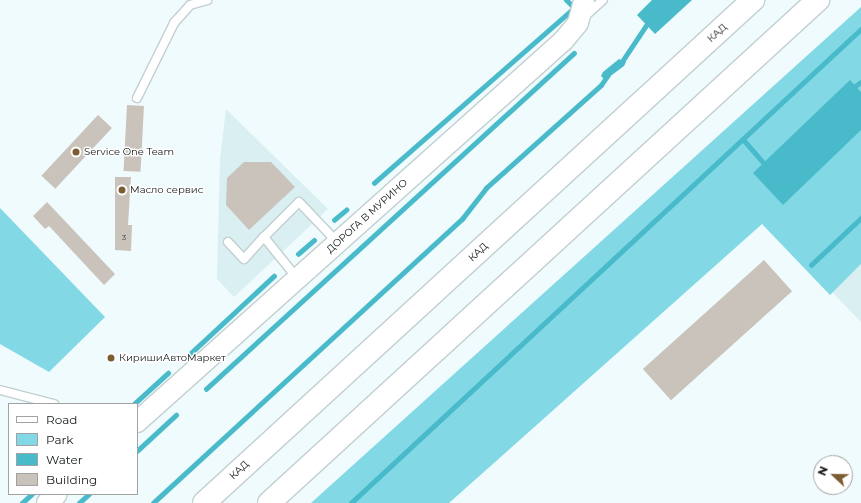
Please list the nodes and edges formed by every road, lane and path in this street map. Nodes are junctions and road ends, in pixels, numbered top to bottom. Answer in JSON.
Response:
{"nodes":[{"id":1,"x":207,"y":0,"type":"edge"},
{"id":2,"x":584,"y":0,"type":"edge"},
{"id":3,"x":603,"y":0,"type":"edge"},
{"id":4,"x":753,"y":0,"type":"edge"},
{"id":5,"x":818,"y":0,"type":"edge"},
{"id":6,"x":578,"y":23,"type":"junction"},
{"id":7,"x":137,"y":98,"type":"dead end"},
{"id":8,"x":264,"y":237,"type":"junction"},
{"id":9,"x":228,"y":242,"type":"dead end"},
{"id":10,"x":338,"y":243,"type":"junction"},
{"id":11,"x":297,"y":278,"type":"junction"},
{"id":12,"x":0,"y":390,"type":"edge"},
{"id":13,"x":50,"y":403,"type":"edge"},
{"id":14,"x":138,"y":421,"type":"edge"},
{"id":15,"x":56,"y":495,"type":"edge"},
{"id":16,"x":47,"y":503,"type":"edge"},
{"id":17,"x":204,"y":503,"type":"edge"},
{"id":18,"x":269,"y":503,"type":"edge"}],
"edges":[{"from":1,"to":7,"type":"lane"},
{"from":2,"to":6,"type":"street","name":"ДОРОГА В МУРИНО"},
{"from":3,"to":6,"type":"lane"},
{"from":4,"to":17,"type":"highway","name":"КАД"},
{"from":5,"to":18,"type":"highway"},
{"from":6,"to":10,"type":"street","name":"ДОРОГА В МУРИНО"},
{"from":8,"to":9,"type":"lane"},
{"from":8,"to":10,"type":"lane"},
{"from":8,"to":11,"type":"lane"},
{"from":10,"to":11,"type":"street","name":"ДОРОГА В МУРИНО"},
{"from":11,"to":14,"type":"street","name":"ДОРОГА В МУРИНО"},
{"from":12,"to":13,"type":"lane"},
{"from":15,"to":16,"type":"street"}]}
